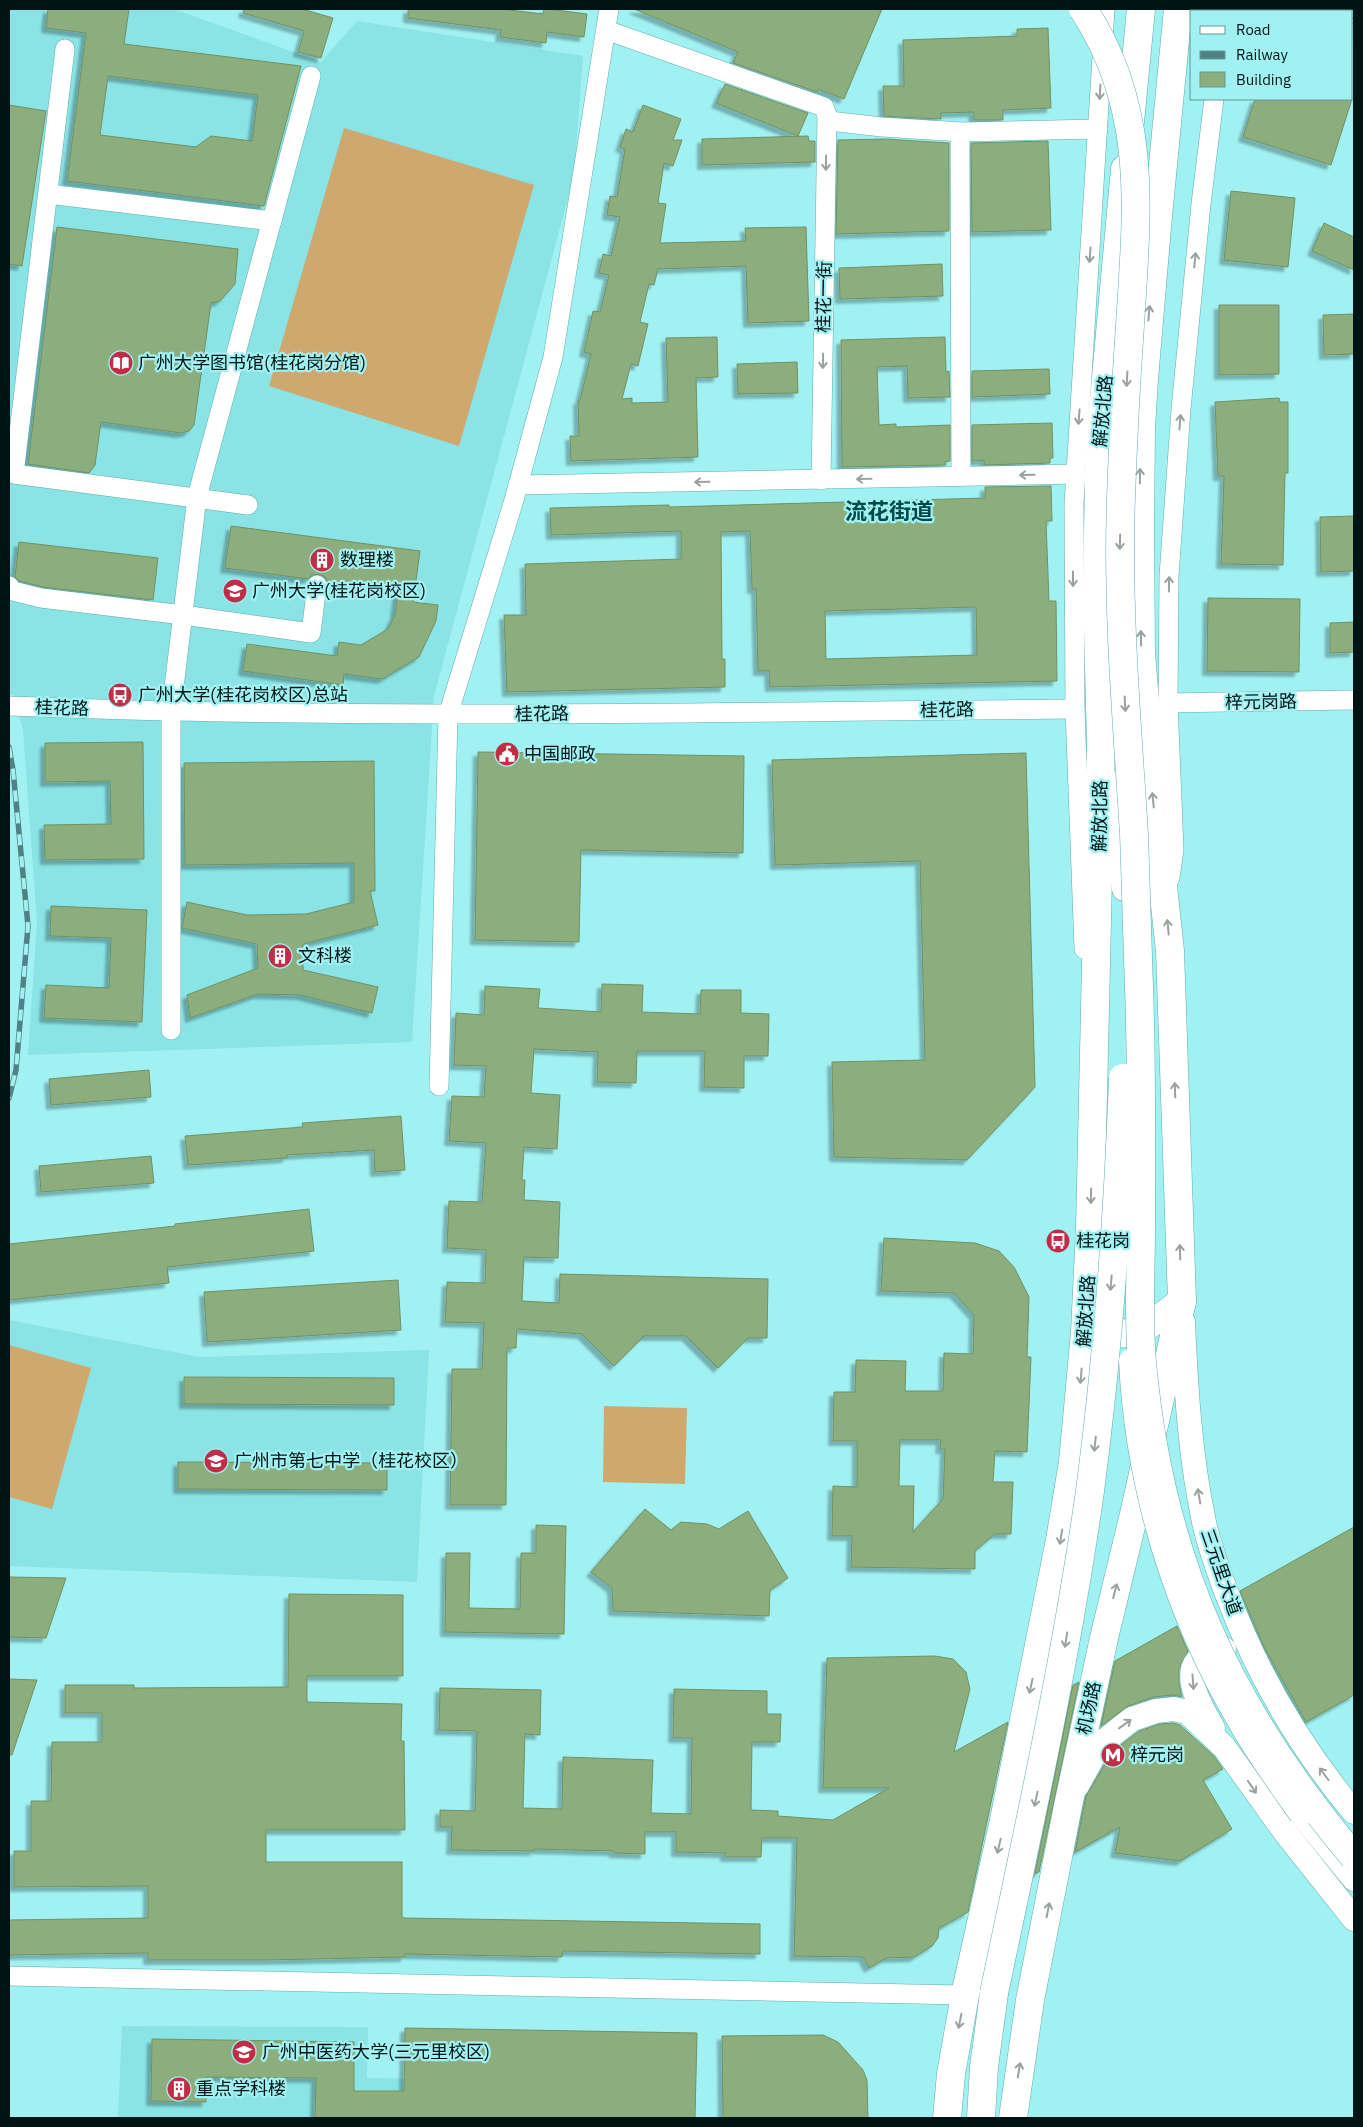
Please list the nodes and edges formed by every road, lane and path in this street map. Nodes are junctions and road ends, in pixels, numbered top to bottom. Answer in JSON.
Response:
{"nodes":[{"id":1,"x":609,"y":9,"type":"edge"},
{"id":2,"x":1083,"y":9,"type":"edge"},
{"id":3,"x":1105,"y":9,"type":"edge"},
{"id":4,"x":1141,"y":9,"type":"edge"},
{"id":5,"x":1178,"y":9,"type":"edge"},
{"id":6,"x":606,"y":30,"type":"junction"},
{"id":7,"x":65,"y":50,"type":"dead end"},
{"id":8,"x":311,"y":76,"type":"dead end"},
{"id":9,"x":1214,"y":100,"type":"edge"},
{"id":10,"x":827,"y":115,"type":"junction"},
{"id":11,"x":1098,"y":129,"type":"junction"},
{"id":12,"x":960,"y":143,"type":"dead end"},
{"id":13,"x":48,"y":194,"type":"junction"},
{"id":14,"x":272,"y":220,"type":"junction"},
{"id":15,"x":1076,"y":474,"type":"junction"},
{"id":16,"x":961,"y":476,"type":"junction"},
{"id":17,"x":821,"y":480,"type":"junction"},
{"id":18,"x":518,"y":485,"type":"junction"},
{"id":19,"x":197,"y":497,"type":"junction"},
{"id":20,"x":248,"y":505,"type":"dead end"},
{"id":21,"x":317,"y":585,"type":"dead end"},
{"id":22,"x":9,"y":586,"type":"edge"},
{"id":23,"x":183,"y":615,"type":"junction"},
{"id":24,"x":1354,"y":700,"type":"edge"},
{"id":25,"x":1168,"y":703,"type":"junction"},
{"id":26,"x":9,"y":706,"type":"edge"},
{"id":27,"x":1075,"y":709,"type":"junction"},
{"id":28,"x":171,"y":712,"type":"junction"},
{"id":29,"x":448,"y":715,"type":"junction"},
{"id":30,"x":1102,"y":745,"type":"junction"},
{"id":31,"x":1134,"y":832,"type":"junction"},
{"id":32,"x":1166,"y":900,"type":"junction"},
{"id":33,"x":171,"y":1030,"type":"dead end"},
{"id":34,"x":439,"y":1086,"type":"dead end"},
{"id":35,"x":1092,"y":1157,"type":"junction"},
{"id":36,"x":1182,"y":1301,"type":"junction"},
{"id":37,"x":1086,"y":1315,"type":"junction"},
{"id":38,"x":1044,"y":1622,"type":"junction"},
{"id":39,"x":1104,"y":1638,"type":"junction"},
{"id":40,"x":1261,"y":1674,"type":"junction"},
{"id":41,"x":1224,"y":1747,"type":"junction"},
{"id":42,"x":1068,"y":1806,"type":"junction"},
{"id":43,"x":1354,"y":1812,"type":"edge"},
{"id":44,"x":1354,"y":1857,"type":"edge"},
{"id":45,"x":1354,"y":1879,"type":"edge"},
{"id":46,"x":1354,"y":1919,"type":"edge"},
{"id":47,"x":9,"y":1976,"type":"edge"},
{"id":48,"x":965,"y":1995,"type":"junction"},
{"id":49,"x":947,"y":2118,"type":"edge"},
{"id":50,"x":981,"y":2118,"type":"edge"},
{"id":51,"x":1013,"y":2118,"type":"edge"}],
"edges":[{"from":1,"to":6,"type":"street"},
{"from":2,"to":31,"type":"highway","one_way":true,"bridge":true},
{"from":3,"to":11,"type":"street","one_way":true},
{"from":4,"to":30,"type":"highway","name":"解放北路"},
{"from":32,"to":5,"type":"highway","one_way":true},
{"from":6,"to":10,"type":"street"},
{"from":6,"to":18,"type":"street"},
{"from":7,"to":13,"type":"street"},
{"from":8,"to":14,"type":"street"},
{"from":25,"to":9,"type":"street","one_way":true},
{"from":10,"to":11,"type":"street"},
{"from":10,"to":17,"type":"street","name":"桂花一街","one_way":true},
{"from":11,"to":15,"type":"street","one_way":true},
{"from":12,"to":16,"type":"street"},
{"from":13,"to":14,"type":"street"},
{"from":13,"to":19,"type":"street"},
{"from":14,"to":19,"type":"street"},
{"from":15,"to":16,"type":"street","one_way":true},
{"from":15,"to":27,"type":"street","one_way":true},
{"from":16,"to":17,"type":"street","one_way":true},
{"from":17,"to":18,"type":"street","one_way":true},
{"from":18,"to":29,"type":"street"},
{"from":19,"to":20,"type":"street"},
{"from":19,"to":23,"type":"street"},
{"from":21,"to":23,"type":"street"},
{"from":22,"to":23,"type":"street"},
{"from":23,"to":28,"type":"street"},
{"from":24,"to":25,"type":"street","name":"梓元岗路"},
{"from":25,"to":32,"type":"street"},
{"from":26,"to":28,"type":"street","name":"桂花路"},
{"from":27,"to":29,"type":"street","name":"桂花路"},
{"from":27,"to":35,"type":"street"},
{"from":28,"to":29,"type":"street","name":"桂花路"},
{"from":28,"to":33,"type":"street"},
{"from":29,"to":34,"type":"street"},
{"from":30,"to":35,"type":"highway","name":"解放北路"},
{"from":30,"to":45,"type":"main road","bridge":true},
{"from":31,"to":44,"type":"highway","bridge":true},
{"from":31,"to":50,"type":"highway","one_way":true,"bridge":true},
{"from":36,"to":32,"type":"highway","one_way":true},
{"from":35,"to":37,"type":"highway","name":"解放北路","one_way":true},
{"from":36,"to":37,"type":"highway"},
{"from":39,"to":36,"type":"highway","name":"机场路","one_way":true},
{"from":40,"to":36,"type":"main road","name":"三元里大道","one_way":true},
{"from":37,"to":38,"type":"highway","name":"解放北路","one_way":true},
{"from":38,"to":39,"type":"highway"},
{"from":38,"to":48,"type":"highway","one_way":true},
{"from":39,"to":42,"type":"highway","name":"机场路"},
{"from":40,"to":41,"type":"main road","one_way":true},
{"from":43,"to":40,"type":"main road","name":"三元里大道","one_way":true},
{"from":42,"to":41,"type":"main road","one_way":true},
{"from":41,"to":46,"type":"main road","one_way":true},
{"from":51,"to":42,"type":"highway","name":"机场路","one_way":true},
{"from":47,"to":48,"type":"street"},
{"from":48,"to":49,"type":"highway","one_way":true}]}
